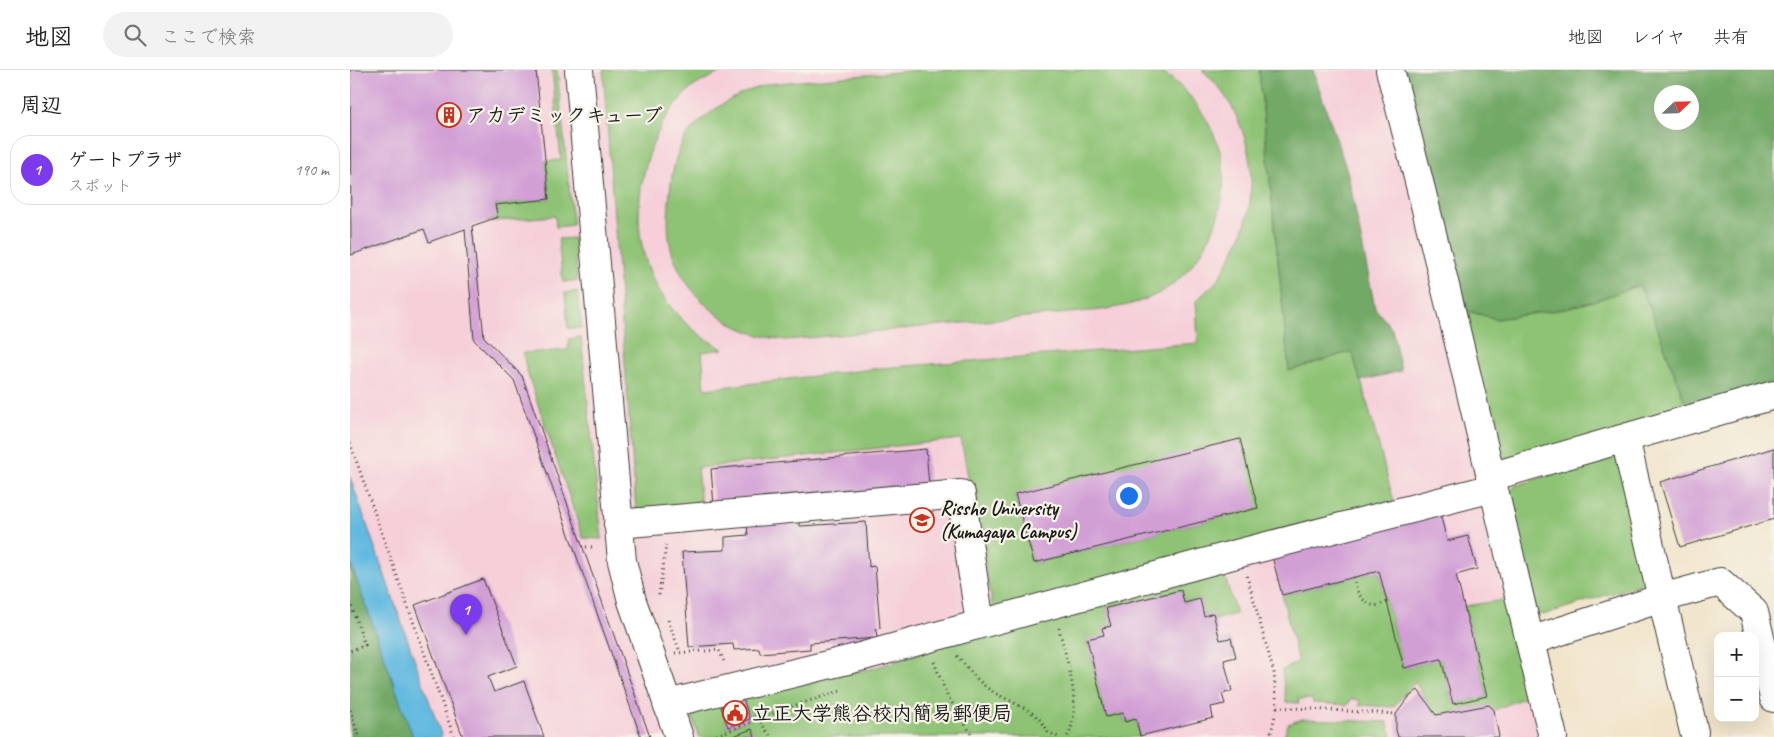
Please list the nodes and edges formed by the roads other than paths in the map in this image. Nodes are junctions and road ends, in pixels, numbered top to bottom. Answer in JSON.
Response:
{"nodes":[{"id":1,"x":579,"y":70,"type":"edge"},
{"id":2,"x":1390,"y":70,"type":"edge"},
{"id":3,"x":1774,"y":395,"type":"edge"},
{"id":4,"x":1625,"y":438,"type":"junction"},
{"id":5,"x":1492,"y":483,"type":"junction"},
{"id":6,"x":618,"y":524,"type":"junction"},
{"id":7,"x":1662,"y":598,"type":"junction"},
{"id":8,"x":980,"y":624,"type":"junction"},
{"id":9,"x":1530,"y":641,"type":"junction"},
{"id":10,"x":1774,"y":698,"type":"edge"},
{"id":11,"x":667,"y":704,"type":"junction"},
{"id":12,"x":1694,"y":732,"type":"dead end"},
{"id":13,"x":679,"y":737,"type":"edge"},
{"id":14,"x":1553,"y":737,"type":"edge"}],
"edges":[{"from":1,"to":6,"type":"street"},
{"from":2,"to":5,"type":"street"},
{"from":3,"to":4,"type":"street"},
{"from":4,"to":5,"type":"street"},
{"from":4,"to":7,"type":"street"},
{"from":5,"to":8,"type":"street"},
{"from":5,"to":9,"type":"street"},
{"from":6,"to":8,"type":"street"},
{"from":6,"to":11,"type":"street"},
{"from":7,"to":9,"type":"street"},
{"from":7,"to":10,"type":"street"},
{"from":7,"to":12,"type":"street"},
{"from":8,"to":11,"type":"street"},
{"from":9,"to":14,"type":"street"},
{"from":11,"to":13,"type":"street"}]}
